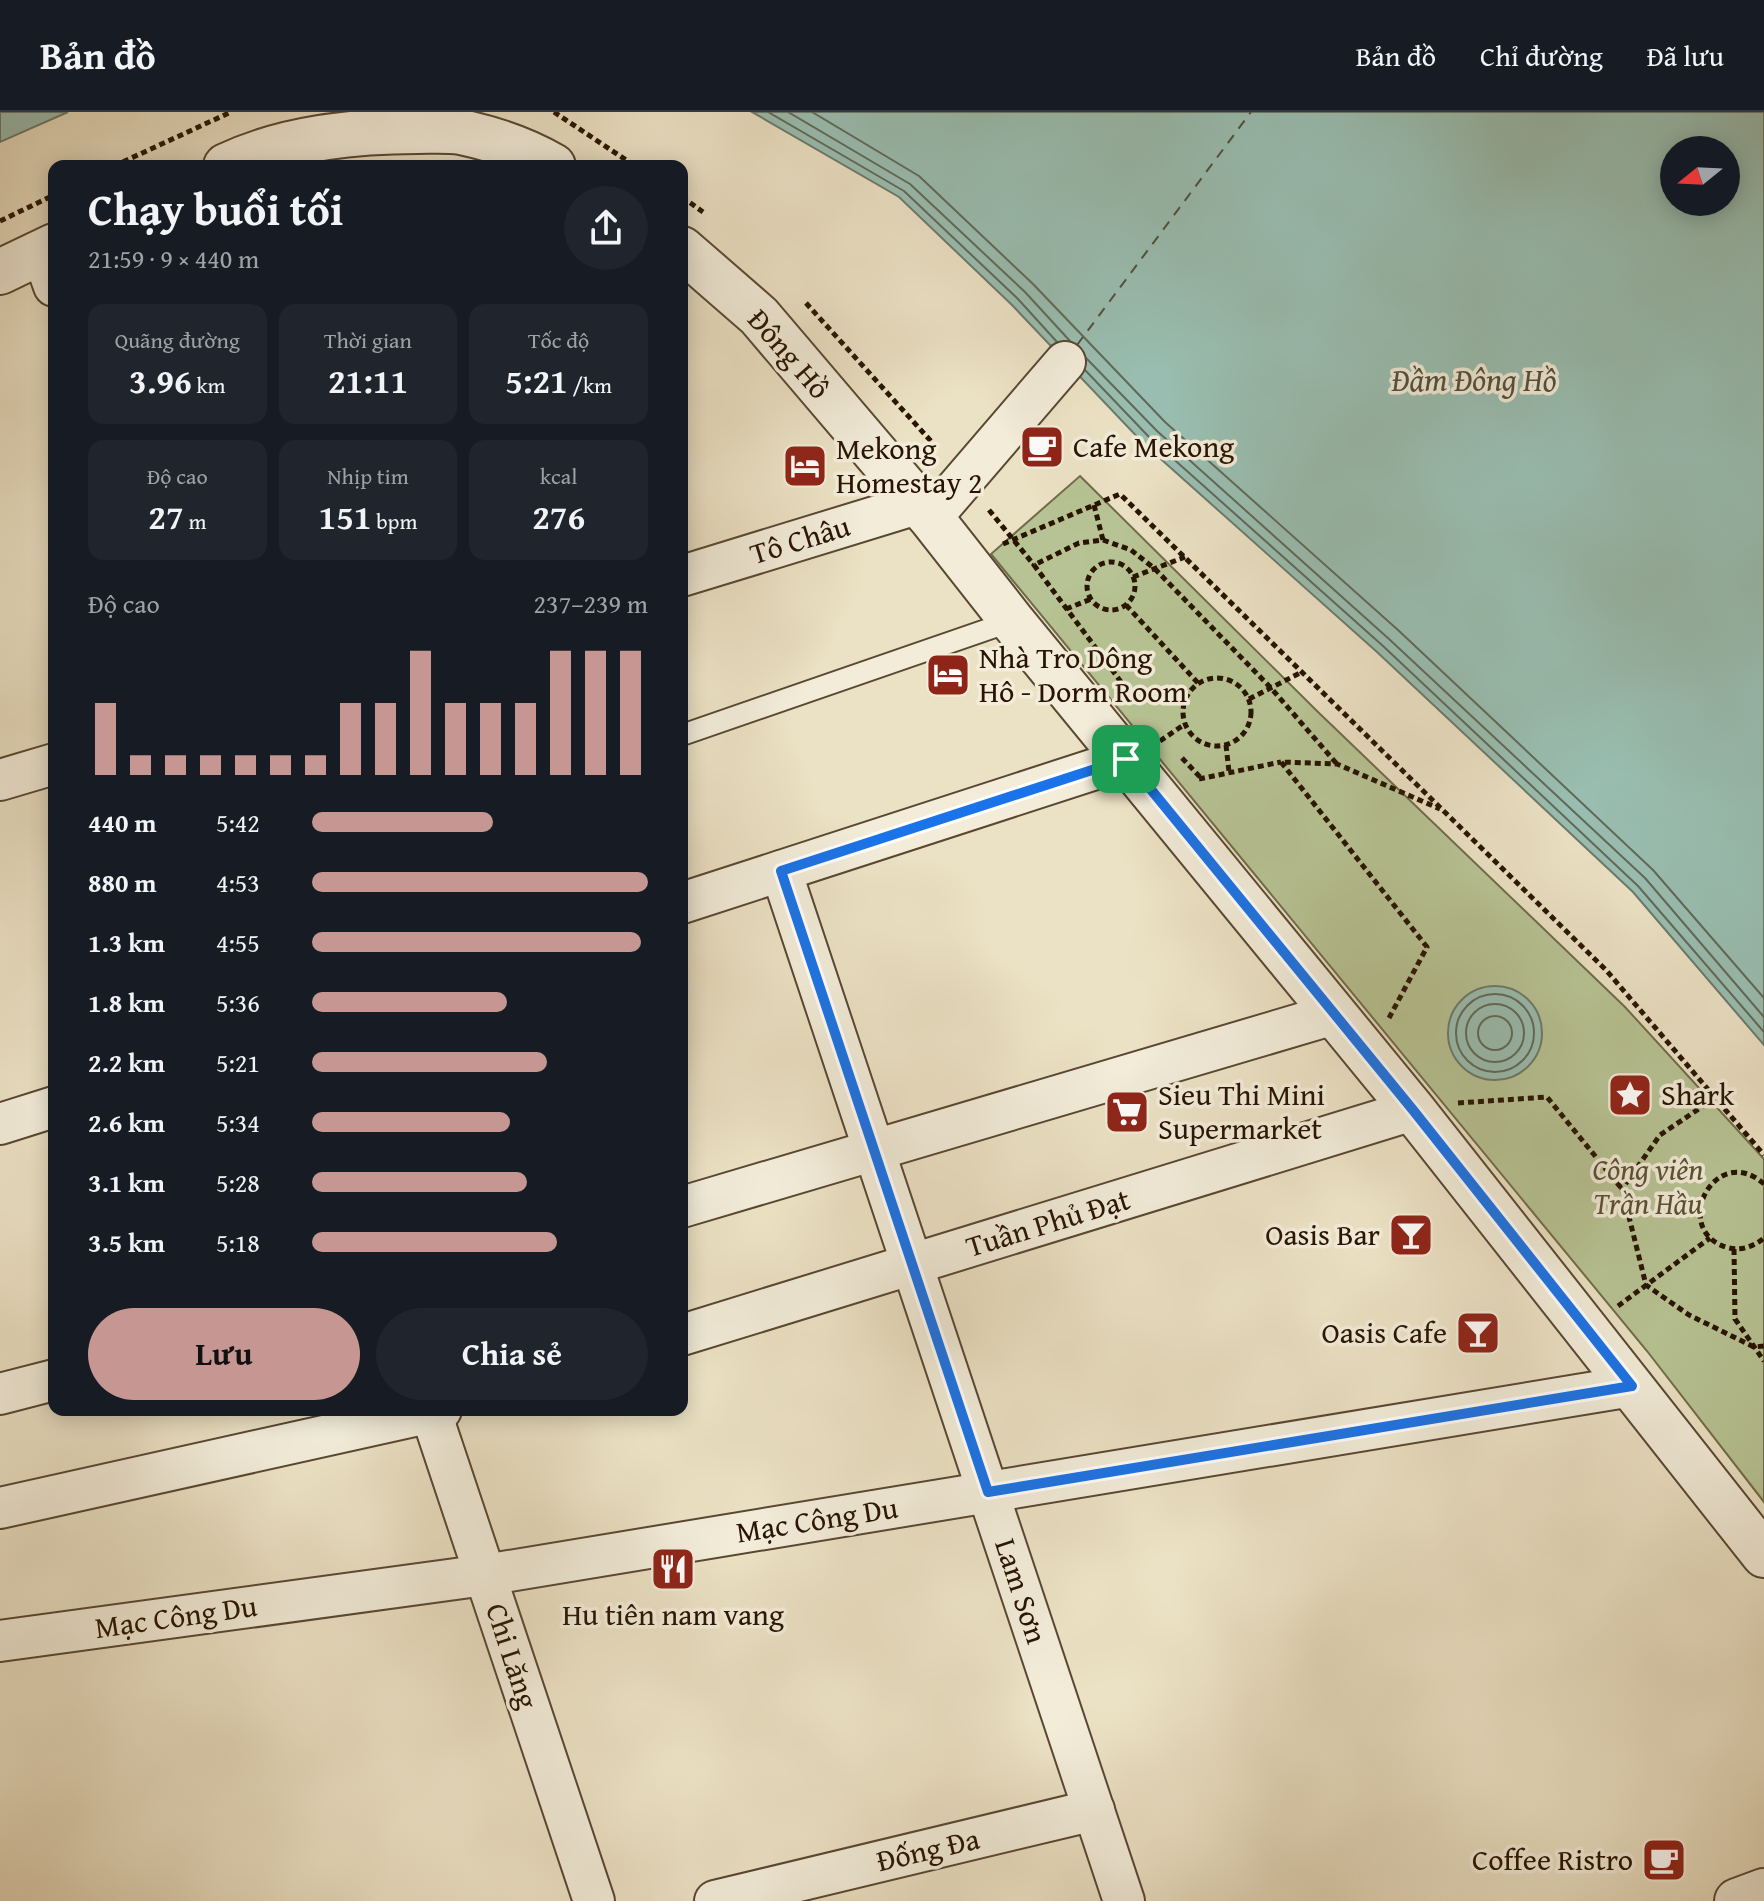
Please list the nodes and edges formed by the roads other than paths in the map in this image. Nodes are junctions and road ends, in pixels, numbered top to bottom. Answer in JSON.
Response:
{"nodes":[{"id":1,"x":238,"y":160,"type":"edge"},
{"id":2,"x":543,"y":160,"type":"edge"},
{"id":3,"x":688,"y":254,"type":"edge"},
{"id":4,"x":48,"y":261,"type":"edge"},
{"id":5,"x":0,"y":272,"type":"edge"},
{"id":6,"x":1065,"y":362,"type":"dead end"},
{"id":7,"x":924,"y":511,"type":"junction"},
{"id":8,"x":688,"y":574,"type":"edge"},
{"id":9,"x":1012,"y":621,"type":"junction"},
{"id":10,"x":688,"y":733,"type":"edge"},
{"id":11,"x":1126,"y":759,"type":"junction"},
{"id":12,"x":48,"y":766,"type":"edge"},
{"id":13,"x":0,"y":780,"type":"edge"},
{"id":14,"x":781,"y":871,"type":"junction"},
{"id":15,"x":688,"y":901,"type":"edge"},
{"id":16,"x":1334,"y":1014,"type":"junction"},
{"id":17,"x":1429,"y":1107,"type":"junction"},
{"id":18,"x":48,"y":1109,"type":"edge"},
{"id":19,"x":0,"y":1124,"type":"edge"},
{"id":20,"x":874,"y":1150,"type":"junction"},
{"id":21,"x":688,"y":1205,"type":"edge"},
{"id":22,"x":912,"y":1265,"type":"junction"},
{"id":23,"x":688,"y":1333,"type":"edge"},
{"id":24,"x":48,"y":1382,"type":"edge"},
{"id":25,"x":1632,"y":1386,"type":"junction"},
{"id":26,"x":0,"y":1394,"type":"edge"},
{"id":27,"x":412,"y":1416,"type":"edge"},
{"id":28,"x":436,"y":1416,"type":"edge"},
{"id":29,"x":988,"y":1492,"type":"junction"},
{"id":30,"x":0,"y":1508,"type":"edge"},
{"id":31,"x":1764,"y":1555,"type":"edge"},
{"id":32,"x":485,"y":1575,"type":"junction"},
{"id":33,"x":0,"y":1641,"type":"edge"},
{"id":34,"x":1094,"y":1810,"type":"junction"},
{"id":35,"x":1764,"y":1891,"type":"edge"},
{"id":36,"x":594,"y":1901,"type":"edge"},
{"id":37,"x":715,"y":1901,"type":"edge"},
{"id":38,"x":1124,"y":1901,"type":"edge"},
{"id":39,"x":1737,"y":1901,"type":"edge"}],
"edges":[{"from":1,"to":2,"type":"street"},
{"from":3,"to":7,"type":"street","name":"Đông Hồ"},
{"from":4,"to":5,"type":"street"},
{"from":6,"to":7,"type":"street"},
{"from":7,"to":8,"type":"street","name":"Tô Châu"},
{"from":7,"to":9,"type":"street","name":"Đông Hồ"},
{"from":9,"to":10,"type":"lane"},
{"from":9,"to":11,"type":"street","name":"Đông Hồ"},
{"from":11,"to":14,"type":"street"},
{"from":11,"to":16,"type":"street","name":"Đông Hồ"},
{"from":12,"to":13,"type":"street"},
{"from":14,"to":15,"type":"street"},
{"from":14,"to":20,"type":"street","name":"Lam Sơn"},
{"from":16,"to":17,"type":"street","name":"Đông Hồ"},
{"from":16,"to":20,"type":"street"},
{"from":17,"to":22,"type":"street","name":"Tuần Phủ Đạt"},
{"from":17,"to":25,"type":"street","name":"Đông Hồ"},
{"from":18,"to":19,"type":"street"},
{"from":20,"to":21,"type":"street"},
{"from":20,"to":22,"type":"street","name":"Lam Sơn"},
{"from":22,"to":23,"type":"street","name":"Tuần Phủ Đạt"},
{"from":22,"to":29,"type":"street","name":"Lam Sơn"},
{"from":24,"to":26,"type":"street"},
{"from":25,"to":29,"type":"street","name":"Mạc Công Du"},
{"from":25,"to":31,"type":"street","name":"Đông Hồ"},
{"from":27,"to":30,"type":"street"},
{"from":28,"to":32,"type":"street","name":"Chi Lăng"},
{"from":29,"to":32,"type":"street","name":"Mạc Công Du"},
{"from":29,"to":34,"type":"street","name":"Lam Sơn"},
{"from":32,"to":33,"type":"street","name":"Mạc Công Du"},
{"from":32,"to":36,"type":"street","name":"Chi Lăng"},
{"from":34,"to":37,"type":"street","name":"Đống Đa"},
{"from":34,"to":38,"type":"street","name":"Lam Sơn"},
{"from":35,"to":39,"type":"street"}]}
